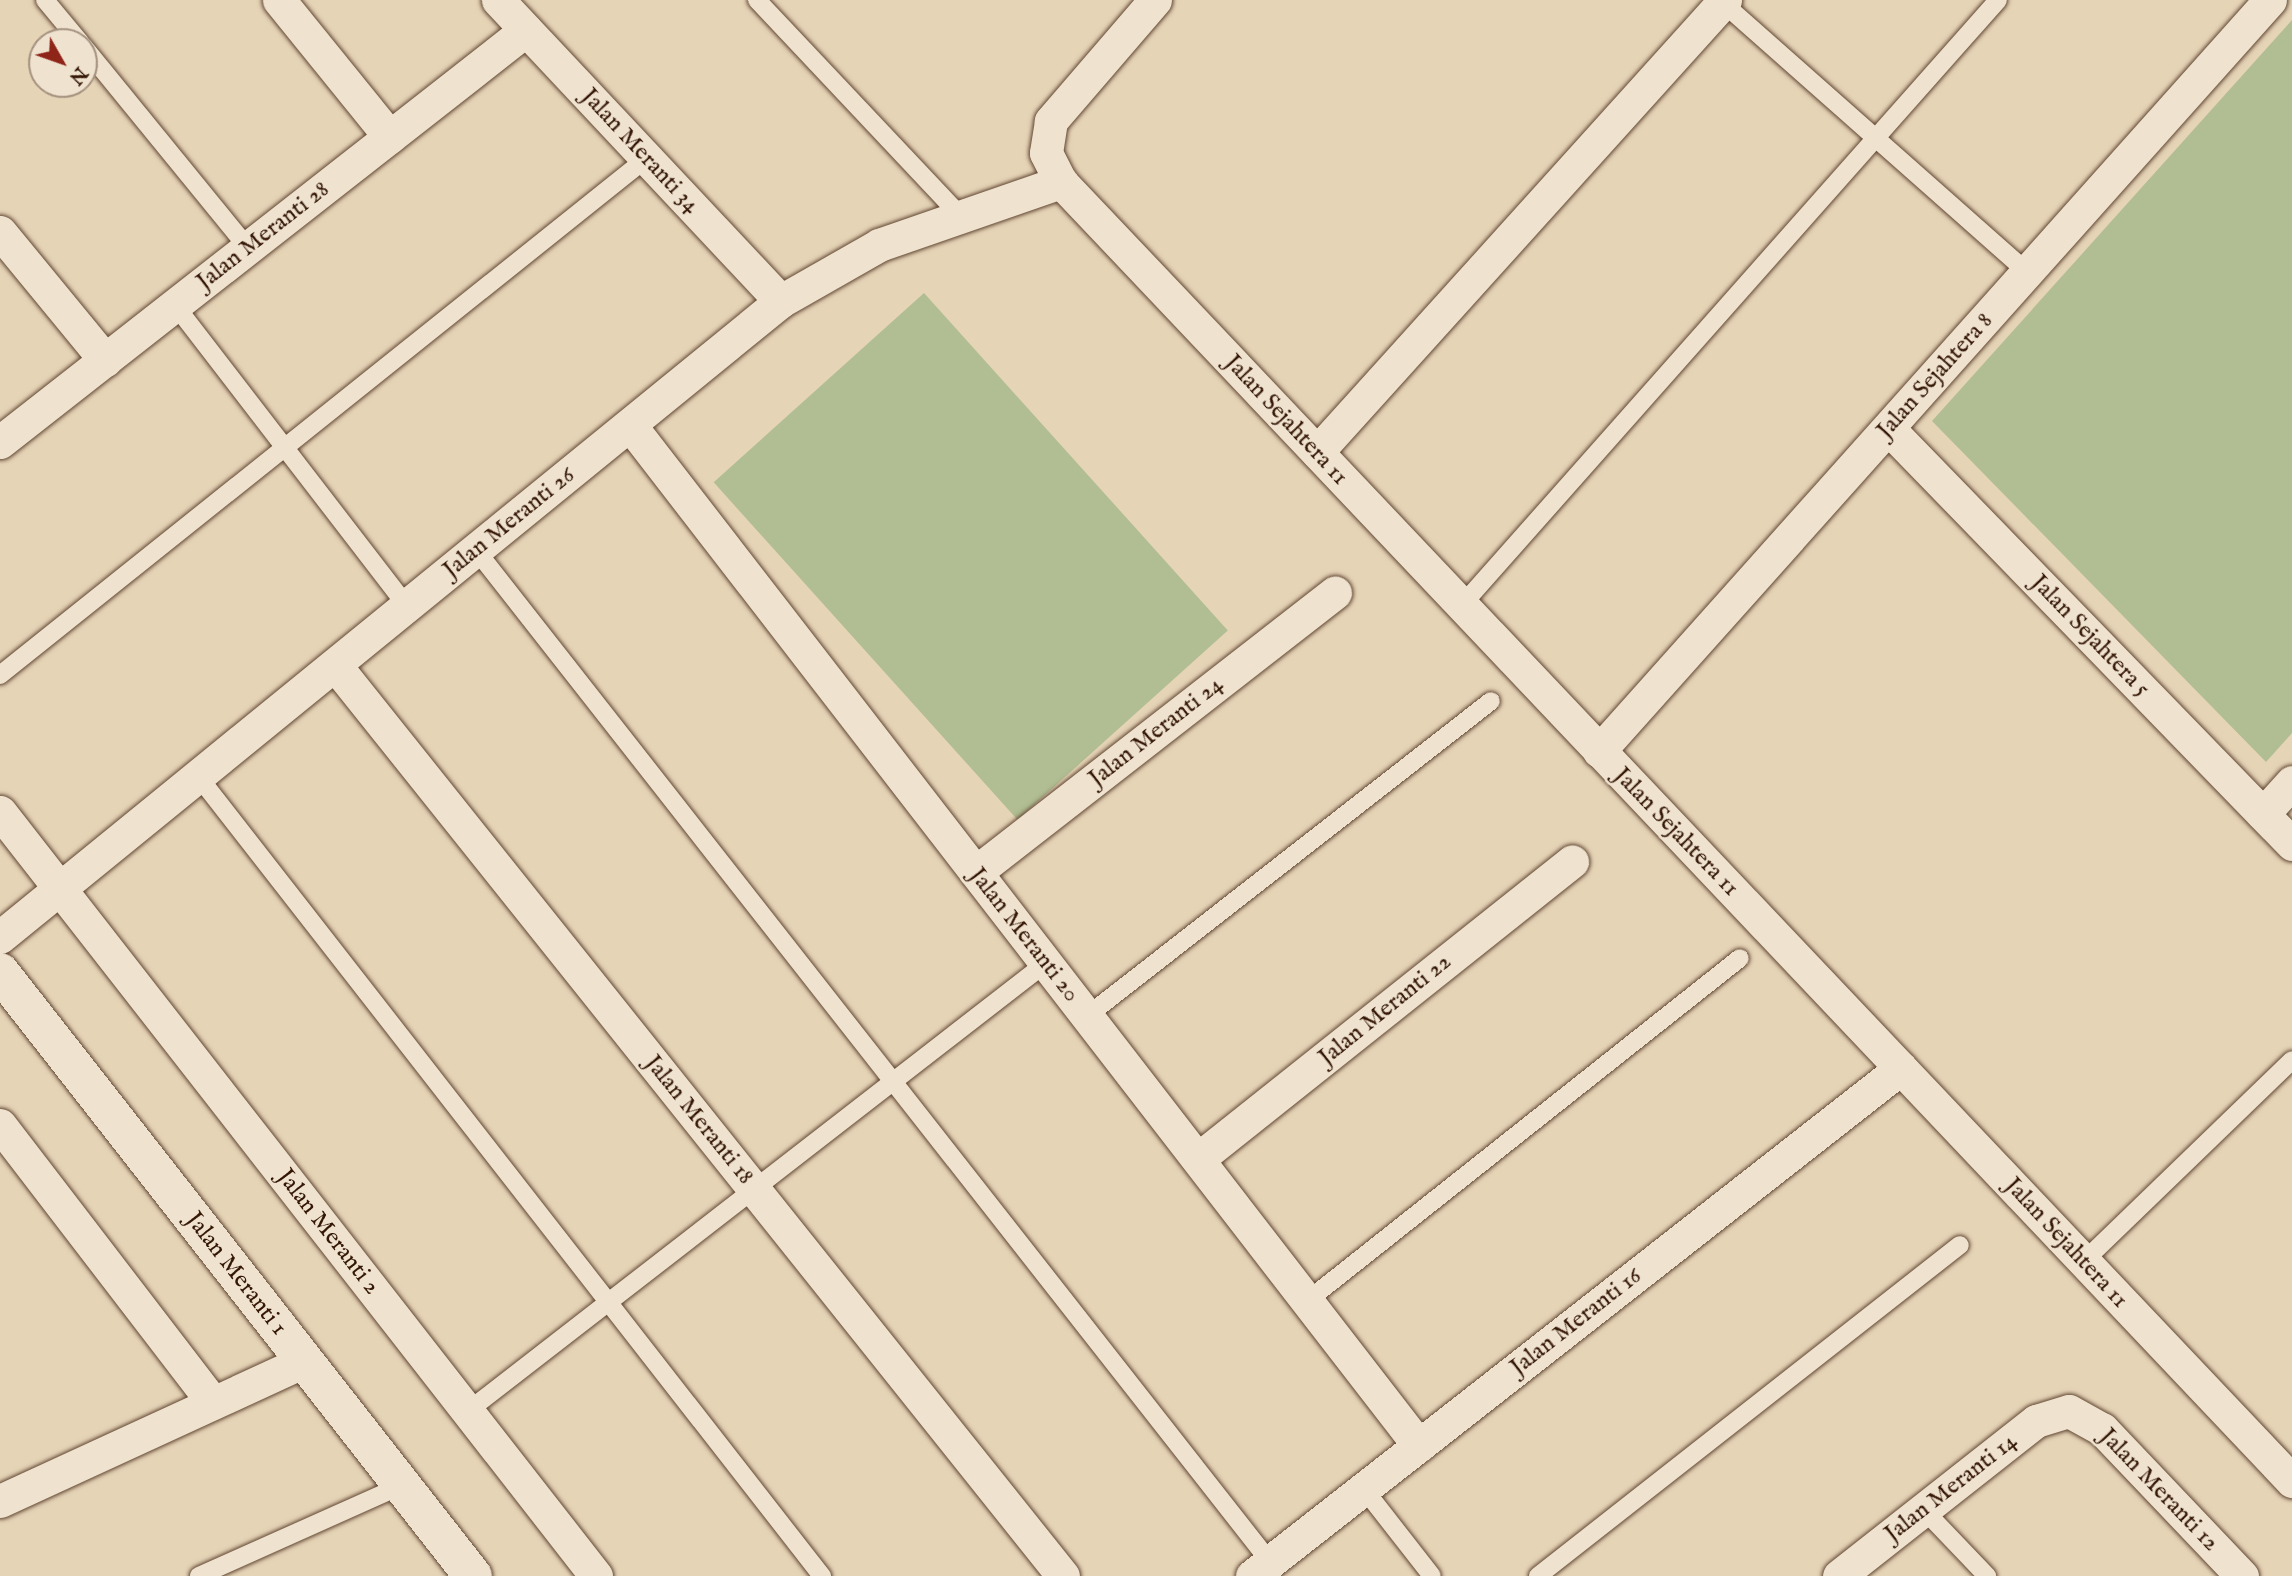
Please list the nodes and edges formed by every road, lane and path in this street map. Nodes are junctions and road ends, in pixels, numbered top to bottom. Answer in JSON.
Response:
{"nodes":[{"id":1,"x":45,"y":0,"type":"edge"},
{"id":2,"x":279,"y":0,"type":"edge"},
{"id":3,"x":498,"y":0,"type":"edge"},
{"id":4,"x":757,"y":0,"type":"edge"},
{"id":5,"x":1155,"y":0,"type":"edge"},
{"id":6,"x":1998,"y":0,"type":"edge"},
{"id":7,"x":2270,"y":0,"type":"edge"},
{"id":8,"x":1724,"y":1,"type":"edge"},
{"id":9,"x":68,"y":28,"type":"edge"},
{"id":10,"x":526,"y":30,"type":"junction"},
{"id":11,"x":98,"y":64,"type":"edge"},
{"id":12,"x":390,"y":137,"type":"junction"},
{"id":13,"x":1876,"y":138,"type":"junction"},
{"id":14,"x":647,"y":158,"type":"junction"},
{"id":15,"x":1060,"y":182,"type":"junction"},
{"id":16,"x":959,"y":214,"type":"junction"},
{"id":17,"x":0,"y":232,"type":"edge"},
{"id":18,"x":248,"y":248,"type":"junction"},
{"id":19,"x":2027,"y":272,"type":"junction"},
{"id":20,"x":782,"y":301,"type":"junction"},
{"id":21,"x":175,"y":305,"type":"junction"},
{"id":22,"x":105,"y":360,"type":"junction"},
{"id":23,"x":630,"y":425,"type":"junction"},
{"id":24,"x":1888,"y":428,"type":"junction"},
{"id":25,"x":0,"y":442,"type":"edge"},
{"id":26,"x":285,"y":448,"type":"junction"},
{"id":27,"x":1317,"y":452,"type":"junction"},
{"id":28,"x":476,"y":550,"type":"junction"},
{"id":29,"x":1335,"y":593,"type":"dead end"},
{"id":30,"x":1462,"y":605,"type":"junction"},
{"id":31,"x":407,"y":606,"type":"junction"},
{"id":32,"x":335,"y":665,"type":"junction"},
{"id":33,"x":0,"y":675,"type":"edge"},
{"id":34,"x":1491,"y":701,"type":"dead end"},
{"id":35,"x":1599,"y":751,"type":"junction"},
{"id":36,"x":198,"y":776,"type":"junction"},
{"id":37,"x":2292,"y":782,"type":"edge"},
{"id":38,"x":0,"y":811,"type":"edge"},
{"id":39,"x":2263,"y":814,"type":"junction"},
{"id":40,"x":2292,"y":844,"type":"edge"},
{"id":41,"x":1572,"y":862,"type":"dead end"},
{"id":42,"x":976,"y":872,"type":"junction"},
{"id":43,"x":61,"y":888,"type":"junction"},
{"id":44,"x":0,"y":937,"type":"edge"},
{"id":45,"x":1740,"y":958,"type":"dead end"},
{"id":46,"x":1046,"y":963,"type":"junction"},
{"id":47,"x":0,"y":972,"type":"edge"},
{"id":48,"x":1087,"y":1016,"type":"junction"},
{"id":49,"x":2292,"y":1060,"type":"edge"},
{"id":50,"x":1901,"y":1068,"type":"junction"},
{"id":51,"x":892,"y":1081,"type":"junction"},
{"id":52,"x":4,"y":1136,"type":"edge"},
{"id":53,"x":1198,"y":1159,"type":"junction"},
{"id":54,"x":754,"y":1189,"type":"junction"},
{"id":55,"x":1960,"y":1245,"type":"dead end"},
{"id":56,"x":2084,"y":1261,"type":"junction"},
{"id":57,"x":608,"y":1301,"type":"junction"},
{"id":58,"x":1307,"y":1301,"type":"junction"},
{"id":59,"x":304,"y":1361,"type":"junction"},
{"id":60,"x":213,"y":1403,"type":"junction"},
{"id":61,"x":468,"y":1411,"type":"junction"},
{"id":62,"x":2069,"y":1411,"type":"joint"},
{"id":63,"x":1419,"y":1446,"type":"junction"},
{"id":64,"x":2292,"y":1481,"type":"edge"},
{"id":65,"x":402,"y":1485,"type":"junction"},
{"id":66,"x":1364,"y":1489,"type":"junction"},
{"id":67,"x":0,"y":1501,"type":"edge"},
{"id":68,"x":1923,"y":1509,"type":"junction"},
{"id":69,"x":1261,"y":1569,"type":"edge"},
{"id":70,"x":199,"y":1576,"type":"edge"},
{"id":71,"x":473,"y":1576,"type":"edge"},
{"id":72,"x":596,"y":1576,"type":"edge"},
{"id":73,"x":822,"y":1576,"type":"edge"},
{"id":74,"x":1063,"y":1576,"type":"edge"},
{"id":75,"x":1432,"y":1576,"type":"edge"},
{"id":76,"x":1538,"y":1576,"type":"edge"},
{"id":77,"x":1839,"y":1576,"type":"edge"},
{"id":78,"x":1987,"y":1576,"type":"edge"},
{"id":79,"x":2242,"y":1576,"type":"edge"}],
"edges":[{"from":1,"to":9,"type":"lane"},
{"from":2,"to":12,"type":"street"},
{"from":3,"to":10,"type":"street","name":"Jalan Meranti 34"},
{"from":4,"to":16,"type":"lane"},
{"from":5,"to":15,"type":"street"},
{"from":6,"to":13,"type":"lane"},
{"from":7,"to":19,"type":"street","name":"Jalan Sejahtera 8"},
{"from":8,"to":13,"type":"lane"},
{"from":8,"to":27,"type":"street"},
{"from":10,"to":12,"type":"street","name":"Jalan Meranti 28"},
{"from":10,"to":14,"type":"street","name":"Jalan Meranti 34"},
{"from":11,"to":18,"type":"lane"},
{"from":12,"to":18,"type":"street","name":"Jalan Meranti 28"},
{"from":13,"to":19,"type":"lane"},
{"from":13,"to":30,"type":"lane"},
{"from":14,"to":20,"type":"street","name":"Jalan Meranti 34"},
{"from":14,"to":26,"type":"lane"},
{"from":15,"to":16,"type":"street","name":"Jalan Meranti 26"},
{"from":15,"to":27,"type":"street","name":"Jalan Sejahtera 11"},
{"from":16,"to":20,"type":"street","name":"Jalan Meranti 26"},
{"from":17,"to":22,"type":"street"},
{"from":18,"to":21,"type":"street","name":"Jalan Meranti 28"},
{"from":19,"to":24,"type":"street","name":"Jalan Sejahtera 8"},
{"from":20,"to":23,"type":"street","name":"Jalan Meranti 26"},
{"from":21,"to":22,"type":"street","name":"Jalan Meranti 28"},
{"from":21,"to":26,"type":"lane"},
{"from":22,"to":25,"type":"street","name":"Jalan Meranti 28"},
{"from":23,"to":28,"type":"street","name":"Jalan Meranti 26"},
{"from":23,"to":42,"type":"street","name":"Jalan Meranti 20"},
{"from":24,"to":35,"type":"street","name":"Jalan Sejahtera 8"},
{"from":24,"to":39,"type":"street","name":"Jalan Sejahtera 5"},
{"from":26,"to":31,"type":"lane"},
{"from":26,"to":33,"type":"lane"},
{"from":27,"to":30,"type":"street","name":"Jalan Sejahtera 11"},
{"from":28,"to":31,"type":"street","name":"Jalan Meranti 26"},
{"from":28,"to":51,"type":"lane"},
{"from":29,"to":42,"type":"street","name":"Jalan Meranti 24"},
{"from":30,"to":35,"type":"street","name":"Jalan Sejahtera 11"},
{"from":31,"to":32,"type":"street","name":"Jalan Meranti 26"},
{"from":32,"to":36,"type":"street","name":"Jalan Meranti 26"},
{"from":32,"to":54,"type":"street","name":"Jalan Meranti 18"},
{"from":34,"to":48,"type":"lane"},
{"from":35,"to":50,"type":"street","name":"Jalan Sejahtera 11"},
{"from":36,"to":43,"type":"street","name":"Jalan Meranti 26"},
{"from":36,"to":57,"type":"lane"},
{"from":37,"to":39,"type":"street"},
{"from":38,"to":43,"type":"street","name":"Jalan Meranti 2"},
{"from":39,"to":40,"type":"street","name":"Jalan Sejahtera 5"},
{"from":41,"to":53,"type":"street","name":"Jalan Meranti 22"},
{"from":42,"to":46,"type":"street","name":"Jalan Meranti 20"},
{"from":43,"to":44,"type":"street","name":"Jalan Meranti 26"},
{"from":43,"to":61,"type":"street","name":"Jalan Meranti 2"},
{"from":45,"to":58,"type":"lane"},
{"from":46,"to":48,"type":"street","name":"Jalan Meranti 20"},
{"from":46,"to":51,"type":"lane"},
{"from":47,"to":59,"type":"street","name":"Jalan Meranti 1"},
{"from":48,"to":53,"type":"street","name":"Jalan Meranti 20"},
{"from":49,"to":56,"type":"lane"},
{"from":50,"to":56,"type":"street","name":"Jalan Sejahtera 11"},
{"from":50,"to":63,"type":"street","name":"Jalan Meranti 16"},
{"from":51,"to":54,"type":"lane"},
{"from":51,"to":69,"type":"lane"},
{"from":52,"to":60,"type":"street"},
{"from":53,"to":58,"type":"street","name":"Jalan Meranti 20"},
{"from":54,"to":57,"type":"lane"},
{"from":54,"to":74,"type":"street","name":"Jalan Meranti 18"},
{"from":55,"to":76,"type":"lane"},
{"from":56,"to":64,"type":"street","name":"Jalan Sejahtera 11"},
{"from":57,"to":61,"type":"lane"},
{"from":57,"to":73,"type":"lane"},
{"from":58,"to":63,"type":"street","name":"Jalan Meranti 20"},
{"from":59,"to":60,"type":"street"},
{"from":59,"to":65,"type":"street","name":"Jalan Meranti 1"},
{"from":60,"to":67,"type":"street"},
{"from":61,"to":72,"type":"street","name":"Jalan Meranti 2"},
{"from":62,"to":68,"type":"street","name":"Jalan Meranti 14"},
{"from":62,"to":79,"type":"street","name":"Jalan Meranti 12"},
{"from":63,"to":66,"type":"street","name":"Jalan Meranti 16"},
{"from":65,"to":70,"type":"lane"},
{"from":65,"to":71,"type":"street","name":"Jalan Meranti 1"},
{"from":66,"to":69,"type":"street","name":"Jalan Meranti 16"},
{"from":66,"to":75,"type":"lane"},
{"from":68,"to":77,"type":"street","name":"Jalan Meranti 14"},
{"from":68,"to":78,"type":"lane"}]}
